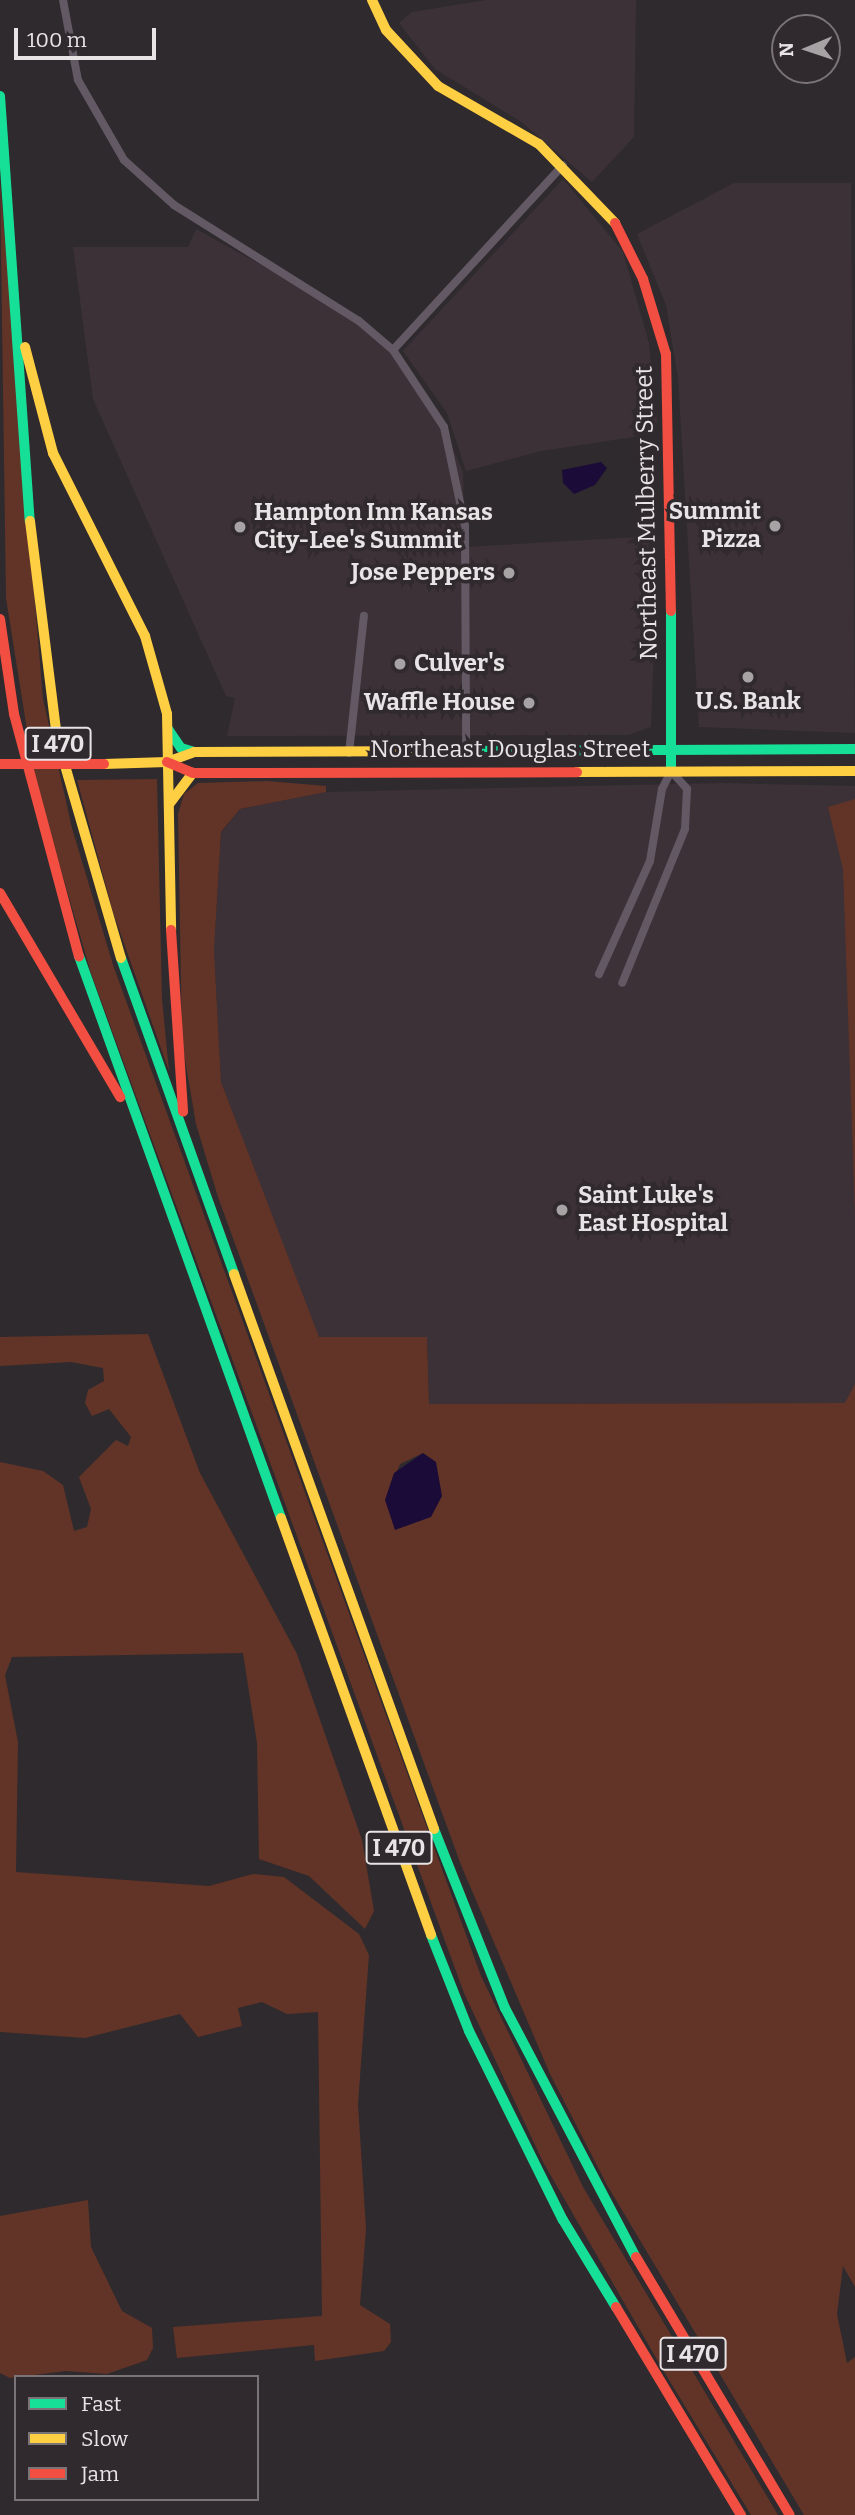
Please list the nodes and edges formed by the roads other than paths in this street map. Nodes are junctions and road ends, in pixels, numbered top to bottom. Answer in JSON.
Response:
{"nodes":[{"id":1,"x":63,"y":0,"type":"edge"},
{"id":2,"x":372,"y":0,"type":"edge"},
{"id":3,"x":0,"y":96,"type":"edge"},
{"id":4,"x":563,"y":165,"type":"junction"},
{"id":5,"x":14,"y":292,"type":"junction"},
{"id":6,"x":393,"y":350,"type":"junction"},
{"id":7,"x":364,"y":616,"type":"dead end"},
{"id":8,"x":0,"y":619,"type":"edge"},
{"id":9,"x":167,"y":727,"type":"junction"},
{"id":10,"x":671,"y":749,"type":"junction"},
{"id":11,"x":855,"y":749,"type":"edge"},
{"id":12,"x":466,"y":751,"type":"junction"},
{"id":13,"x":194,"y":752,"type":"junction"},
{"id":14,"x":349,"y":753,"type":"junction"},
{"id":15,"x":167,"y":762,"type":"junction"},
{"id":16,"x":0,"y":764,"type":"edge"},
{"id":17,"x":671,"y":771,"type":"junction"},
{"id":18,"x":855,"y":771,"type":"edge"},
{"id":19,"x":192,"y":773,"type":"junction"},
{"id":20,"x":168,"y":807,"type":"junction"},
{"id":21,"x":0,"y":893,"type":"edge"},
{"id":22,"x":599,"y":974,"type":"dead end"},
{"id":23,"x":622,"y":983,"type":"dead end"},
{"id":24,"x":143,"y":1142,"type":"junction"},
{"id":25,"x":198,"y":1175,"type":"junction"},
{"id":26,"x":741,"y":2515,"type":"edge"},
{"id":27,"x":790,"y":2515,"type":"edge"}],
"edges":[{"from":1,"to":6,"type":"street"},
{"from":2,"to":4,"type":"main road","name":"Northeast Mulberry Street"},
{"from":3,"to":5,"type":"main road","number":"I 470"},
{"from":4,"to":6,"type":"street"},
{"from":4,"to":10,"type":"main road","name":"Northeast Mulberry Street"},
{"from":5,"to":9,"type":"main road"},
{"from":5,"to":25,"type":"main road","number":"I 470"},
{"from":6,"to":12,"type":"street"},
{"from":7,"to":14,"type":"street"},
{"from":8,"to":24,"type":"main road","number":"I 470"},
{"from":9,"to":13,"type":"main road"},
{"from":9,"to":15,"type":"main road"},
{"from":10,"to":11,"type":"main road","name":"Northeast Douglas Street"},
{"from":10,"to":12,"type":"main road","name":"Northeast Douglas Street"},
{"from":10,"to":17,"type":"main road","name":"Northeast Mulberry Street"},
{"from":12,"to":14,"type":"main road","name":"Northeast Douglas Street"},
{"from":13,"to":14,"type":"main road","name":"Northeast Douglas Street"},
{"from":13,"to":15,"type":"main road","name":"Northeast Douglas Street"},
{"from":15,"to":16,"type":"main road","name":"Northeast Douglas Street","bridge":true},
{"from":15,"to":19,"type":"main road","name":"Northeast Douglas Street"},
{"from":15,"to":20,"type":"main road"},
{"from":17,"to":18,"type":"main road","name":"Northeast Douglas Street"},
{"from":17,"to":19,"type":"main road","name":"Northeast Douglas Street"},
{"from":17,"to":22,"type":"street"},
{"from":17,"to":23,"type":"street"},
{"from":19,"to":20,"type":"main road"},
{"from":20,"to":25,"type":"main road"},
{"from":21,"to":24,"type":"main road"},
{"from":24,"to":26,"type":"main road","number":"I 470"},
{"from":25,"to":27,"type":"main road","number":"I 470"}]}
